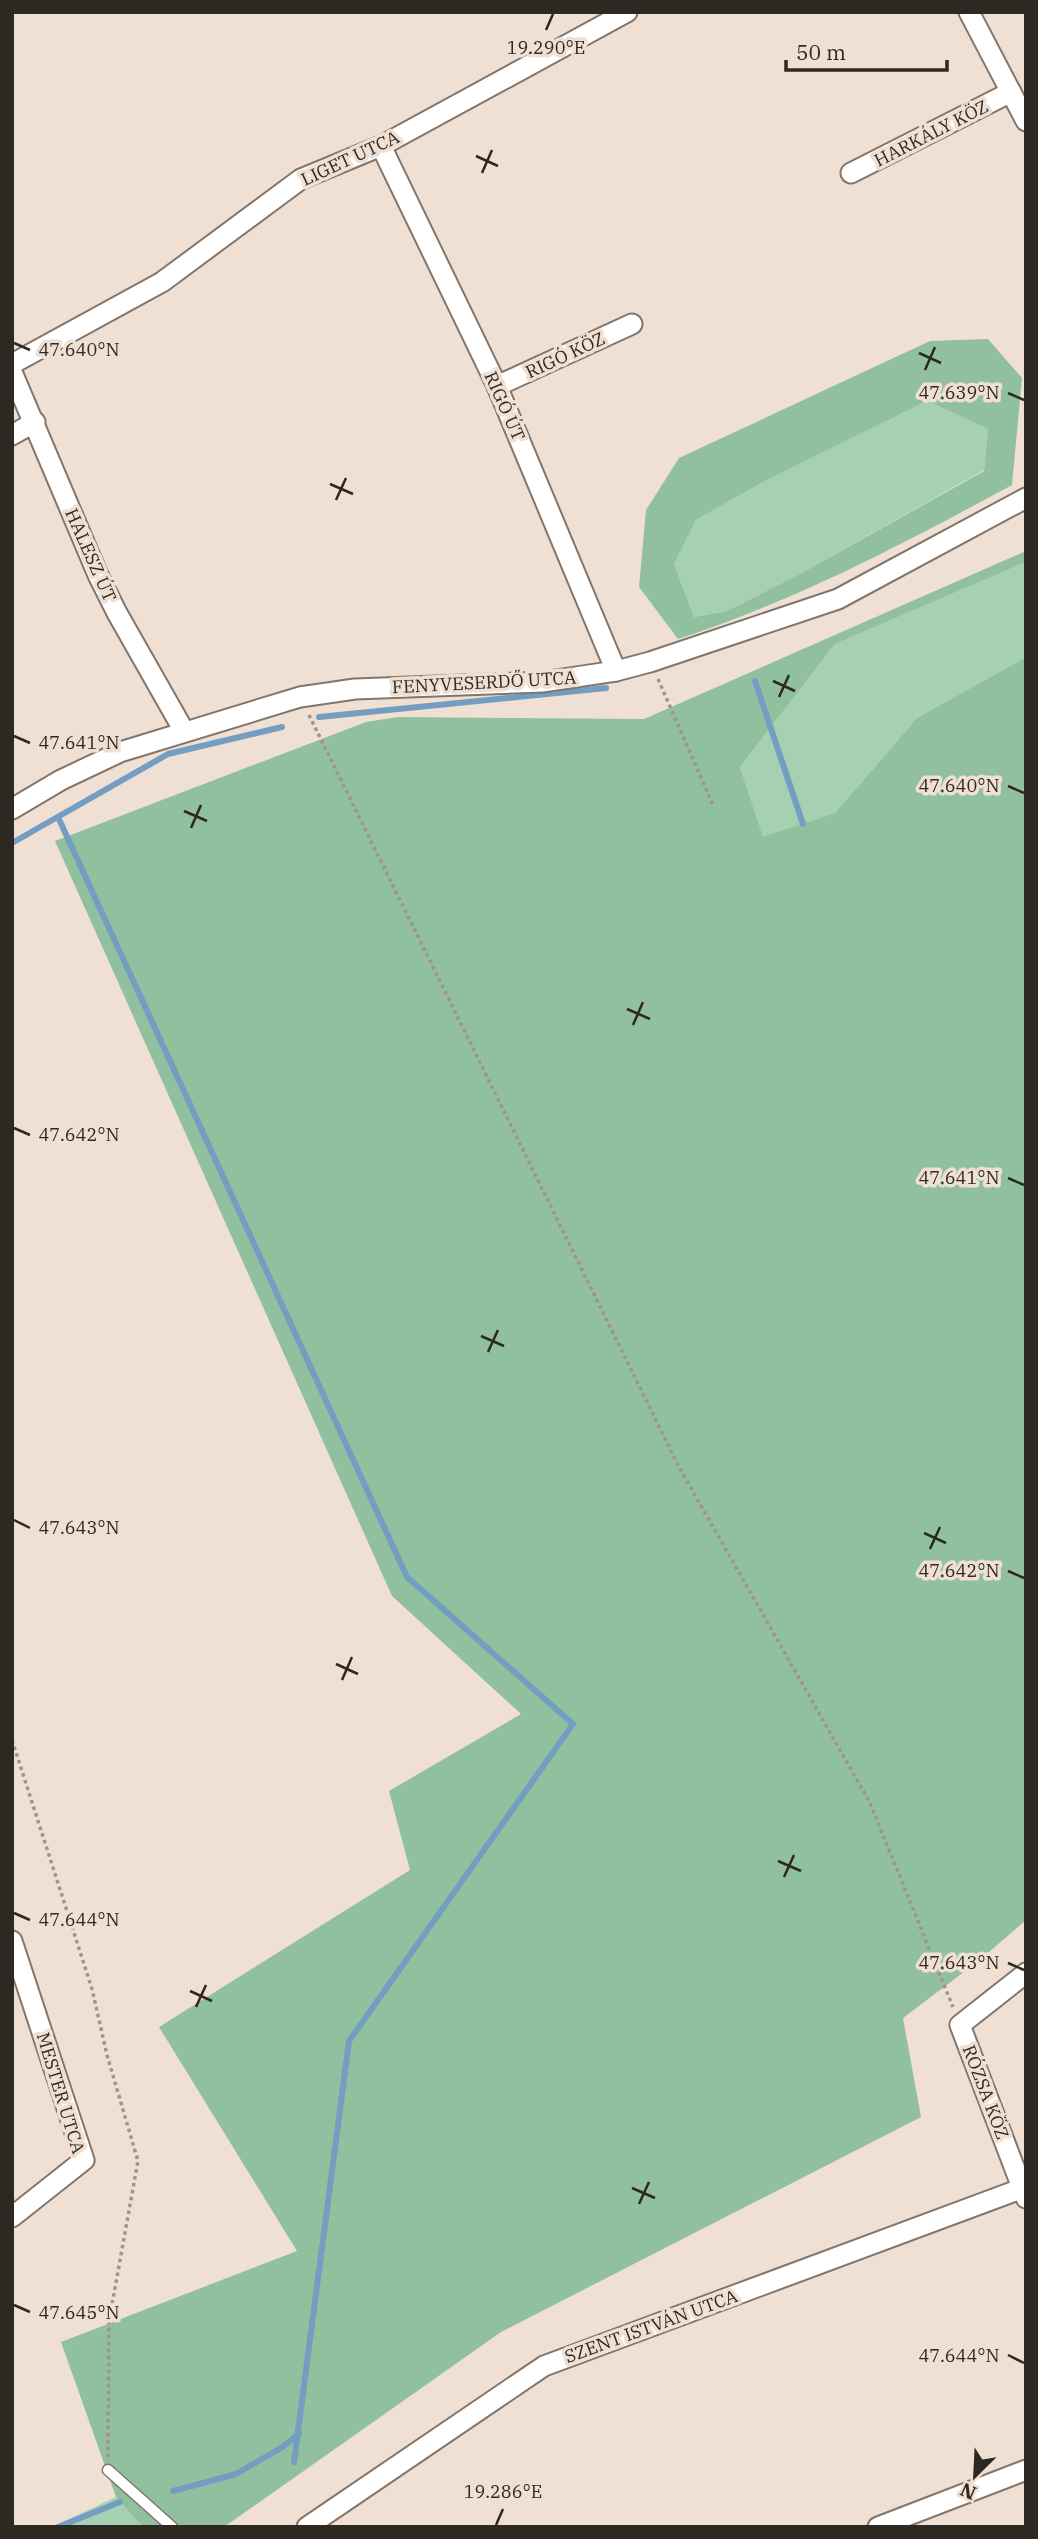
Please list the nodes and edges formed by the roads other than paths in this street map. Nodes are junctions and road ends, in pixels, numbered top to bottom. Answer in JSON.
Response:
{"nodes":[{"id":1,"x":627,"y":12,"type":"edge"},
{"id":2,"x":969,"y":12,"type":"edge"},
{"id":3,"x":1021,"y":107,"type":"edge"},
{"id":4,"x":381,"y":146,"type":"junction"},
{"id":5,"x":851,"y":173,"type":"dead end"},
{"id":6,"x":632,"y":324,"type":"dead end"},
{"id":7,"x":12,"y":364,"type":"edge"},
{"id":8,"x":12,"y":372,"type":"edge"},
{"id":9,"x":497,"y":386,"type":"junction"},
{"id":10,"x":35,"y":422,"type":"junction"},
{"id":11,"x":12,"y":435,"type":"edge"},
{"id":12,"x":1026,"y":498,"type":"edge"},
{"id":13,"x":617,"y":671,"type":"junction"},
{"id":14,"x":184,"y":731,"type":"junction"},
{"id":15,"x":12,"y":809,"type":"edge"},
{"id":16,"x":12,"y":1941,"type":"edge"},
{"id":17,"x":1026,"y":1973,"type":"edge"},
{"id":18,"x":1025,"y":2191,"type":"edge"},
{"id":19,"x":12,"y":2217,"type":"edge"},
{"id":20,"x":108,"y":2470,"type":"road end"},
{"id":21,"x":1026,"y":2470,"type":"edge"},
{"id":22,"x":172,"y":2527,"type":"edge"},
{"id":23,"x":307,"y":2527,"type":"edge"},
{"id":24,"x":878,"y":2527,"type":"edge"}],
"edges":[{"from":1,"to":4,"type":"street","name":"LIGET UTCA"},
{"from":2,"to":3,"type":"street"},
{"from":3,"to":5,"type":"street","name":"HARKÁLY KÖZ"},
{"from":4,"to":7,"type":"street","name":"LIGET UTCA"},
{"from":4,"to":9,"type":"street","name":"RIGÓ ÚT"},
{"from":6,"to":9,"type":"street","name":"RIGÓ KÖZ"},
{"from":8,"to":10,"type":"street","name":"HALESZ ÚT"},
{"from":9,"to":13,"type":"street","name":"RIGÓ ÚT"},
{"from":10,"to":11,"type":"street"},
{"from":10,"to":14,"type":"street","name":"HALESZ ÚT"},
{"from":12,"to":13,"type":"street","name":"FENYVESERDŐ UTCA"},
{"from":13,"to":14,"type":"street","name":"FENYVESERDŐ UTCA"},
{"from":14,"to":15,"type":"street","name":"FENYVESERDŐ UTCA"},
{"from":16,"to":19,"type":"street","name":"MESTER UTCA"},
{"from":17,"to":18,"type":"street","name":"RÓZSA KÖZ"},
{"from":18,"to":23,"type":"street","name":"SZENT ISTVÁN UTCA"},
{"from":20,"to":22,"type":"lane"},
{"from":21,"to":24,"type":"street"}]}
